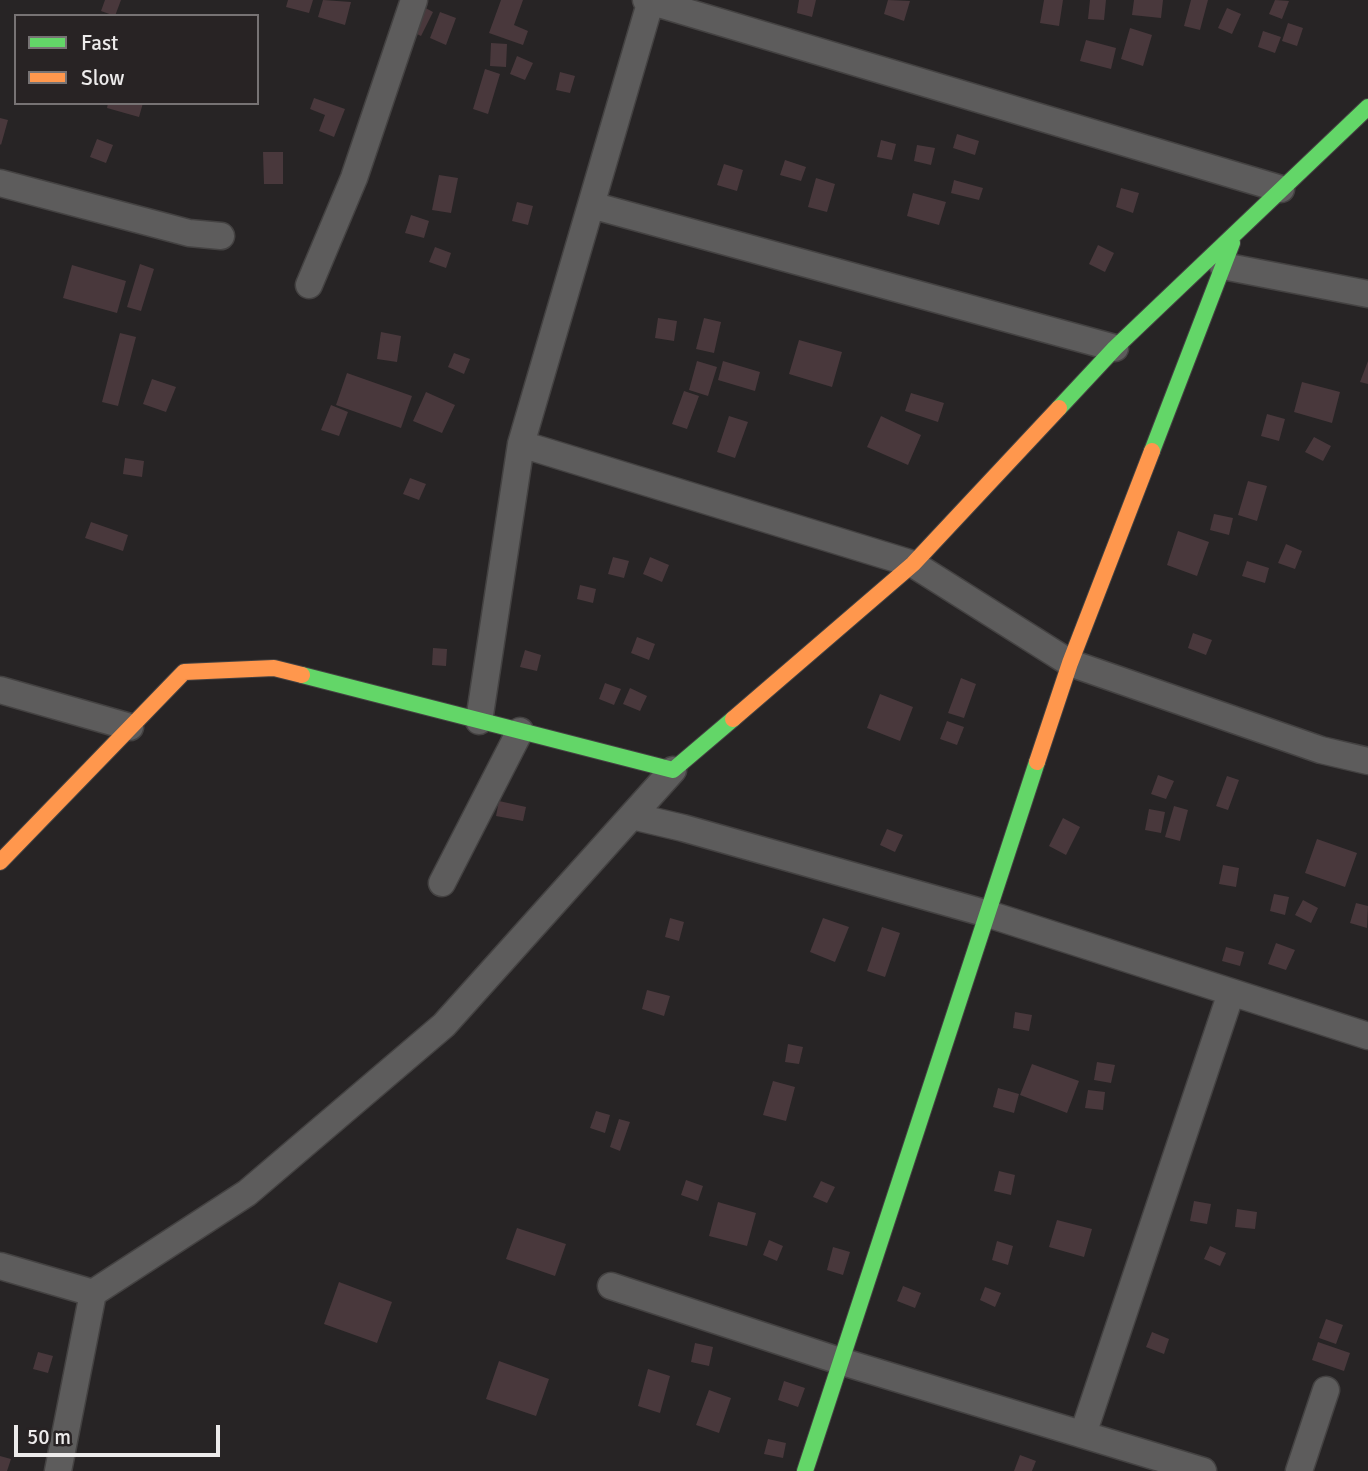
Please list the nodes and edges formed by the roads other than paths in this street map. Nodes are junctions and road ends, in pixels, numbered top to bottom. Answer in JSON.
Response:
{"nodes":[{"id":1,"x":414,"y":0,"type":"edge"},
{"id":2,"x":650,"y":1,"type":"edge"},
{"id":3,"x":1368,"y":107,"type":"edge"},
{"id":4,"x":0,"y":183,"type":"edge"},
{"id":5,"x":1281,"y":189,"type":"junction"},
{"id":6,"x":591,"y":205,"type":"junction"},
{"id":7,"x":1236,"y":233,"type":"junction"},
{"id":8,"x":221,"y":236,"type":"dead end"},
{"id":9,"x":1223,"y":266,"type":"junction"},
{"id":10,"x":309,"y":285,"type":"dead end"},
{"id":11,"x":1368,"y":294,"type":"edge"},
{"id":12,"x":1115,"y":348,"type":"junction"},
{"id":13,"x":521,"y":444,"type":"junction"},
{"id":14,"x":913,"y":564,"type":"junction"},
{"id":15,"x":1070,"y":663,"type":"junction"},
{"id":16,"x":0,"y":690,"type":"edge"},
{"id":17,"x":479,"y":721,"type":"junction"},
{"id":18,"x":130,"y":727,"type":"junction"},
{"id":19,"x":520,"y":731,"type":"junction"},
{"id":20,"x":1368,"y":761,"type":"edge"},
{"id":21,"x":673,"y":770,"type":"junction"},
{"id":22,"x":632,"y":816,"type":"junction"},
{"id":23,"x":0,"y":863,"type":"edge"},
{"id":24,"x":442,"y":883,"type":"dead end"},
{"id":25,"x":988,"y":914,"type":"junction"},
{"id":26,"x":1231,"y":993,"type":"junction"},
{"id":27,"x":1368,"y":1036,"type":"edge"},
{"id":28,"x":0,"y":1266,"type":"edge"},
{"id":29,"x":611,"y":1286,"type":"dead end"},
{"id":30,"x":93,"y":1293,"type":"junction"},
{"id":31,"x":843,"y":1362,"type":"junction"},
{"id":32,"x":1326,"y":1390,"type":"dead end"},
{"id":33,"x":1083,"y":1434,"type":"junction"},
{"id":34,"x":58,"y":1471,"type":"edge"},
{"id":35,"x":806,"y":1471,"type":"edge"},
{"id":36,"x":1203,"y":1471,"type":"edge"},
{"id":37,"x":1299,"y":1471,"type":"edge"}],
"edges":[{"from":1,"to":10,"type":"street"},
{"from":2,"to":5,"type":"street"},
{"from":2,"to":6,"type":"street"},
{"from":3,"to":5,"type":"street"},
{"from":4,"to":8,"type":"street"},
{"from":5,"to":7,"type":"street"},
{"from":6,"to":12,"type":"street"},
{"from":6,"to":13,"type":"street"},
{"from":7,"to":9,"type":"street"},
{"from":7,"to":12,"type":"street"},
{"from":9,"to":11,"type":"street"},
{"from":9,"to":15,"type":"street"},
{"from":12,"to":14,"type":"street"},
{"from":13,"to":14,"type":"street"},
{"from":13,"to":17,"type":"street"},
{"from":14,"to":15,"type":"street"},
{"from":14,"to":21,"type":"street"},
{"from":15,"to":20,"type":"street"},
{"from":15,"to":25,"type":"street"},
{"from":16,"to":18,"type":"street"},
{"from":17,"to":18,"type":"street"},
{"from":17,"to":19,"type":"street"},
{"from":18,"to":23,"type":"street"},
{"from":19,"to":21,"type":"street"},
{"from":19,"to":24,"type":"street"},
{"from":21,"to":22,"type":"street"},
{"from":22,"to":25,"type":"street"},
{"from":22,"to":30,"type":"street"},
{"from":25,"to":26,"type":"street"},
{"from":25,"to":31,"type":"street"},
{"from":26,"to":27,"type":"street"},
{"from":26,"to":33,"type":"street"},
{"from":28,"to":30,"type":"street"},
{"from":29,"to":31,"type":"street"},
{"from":30,"to":34,"type":"street"},
{"from":31,"to":33,"type":"street"},
{"from":31,"to":35,"type":"street"},
{"from":32,"to":37,"type":"street"},
{"from":33,"to":36,"type":"street"}]}
